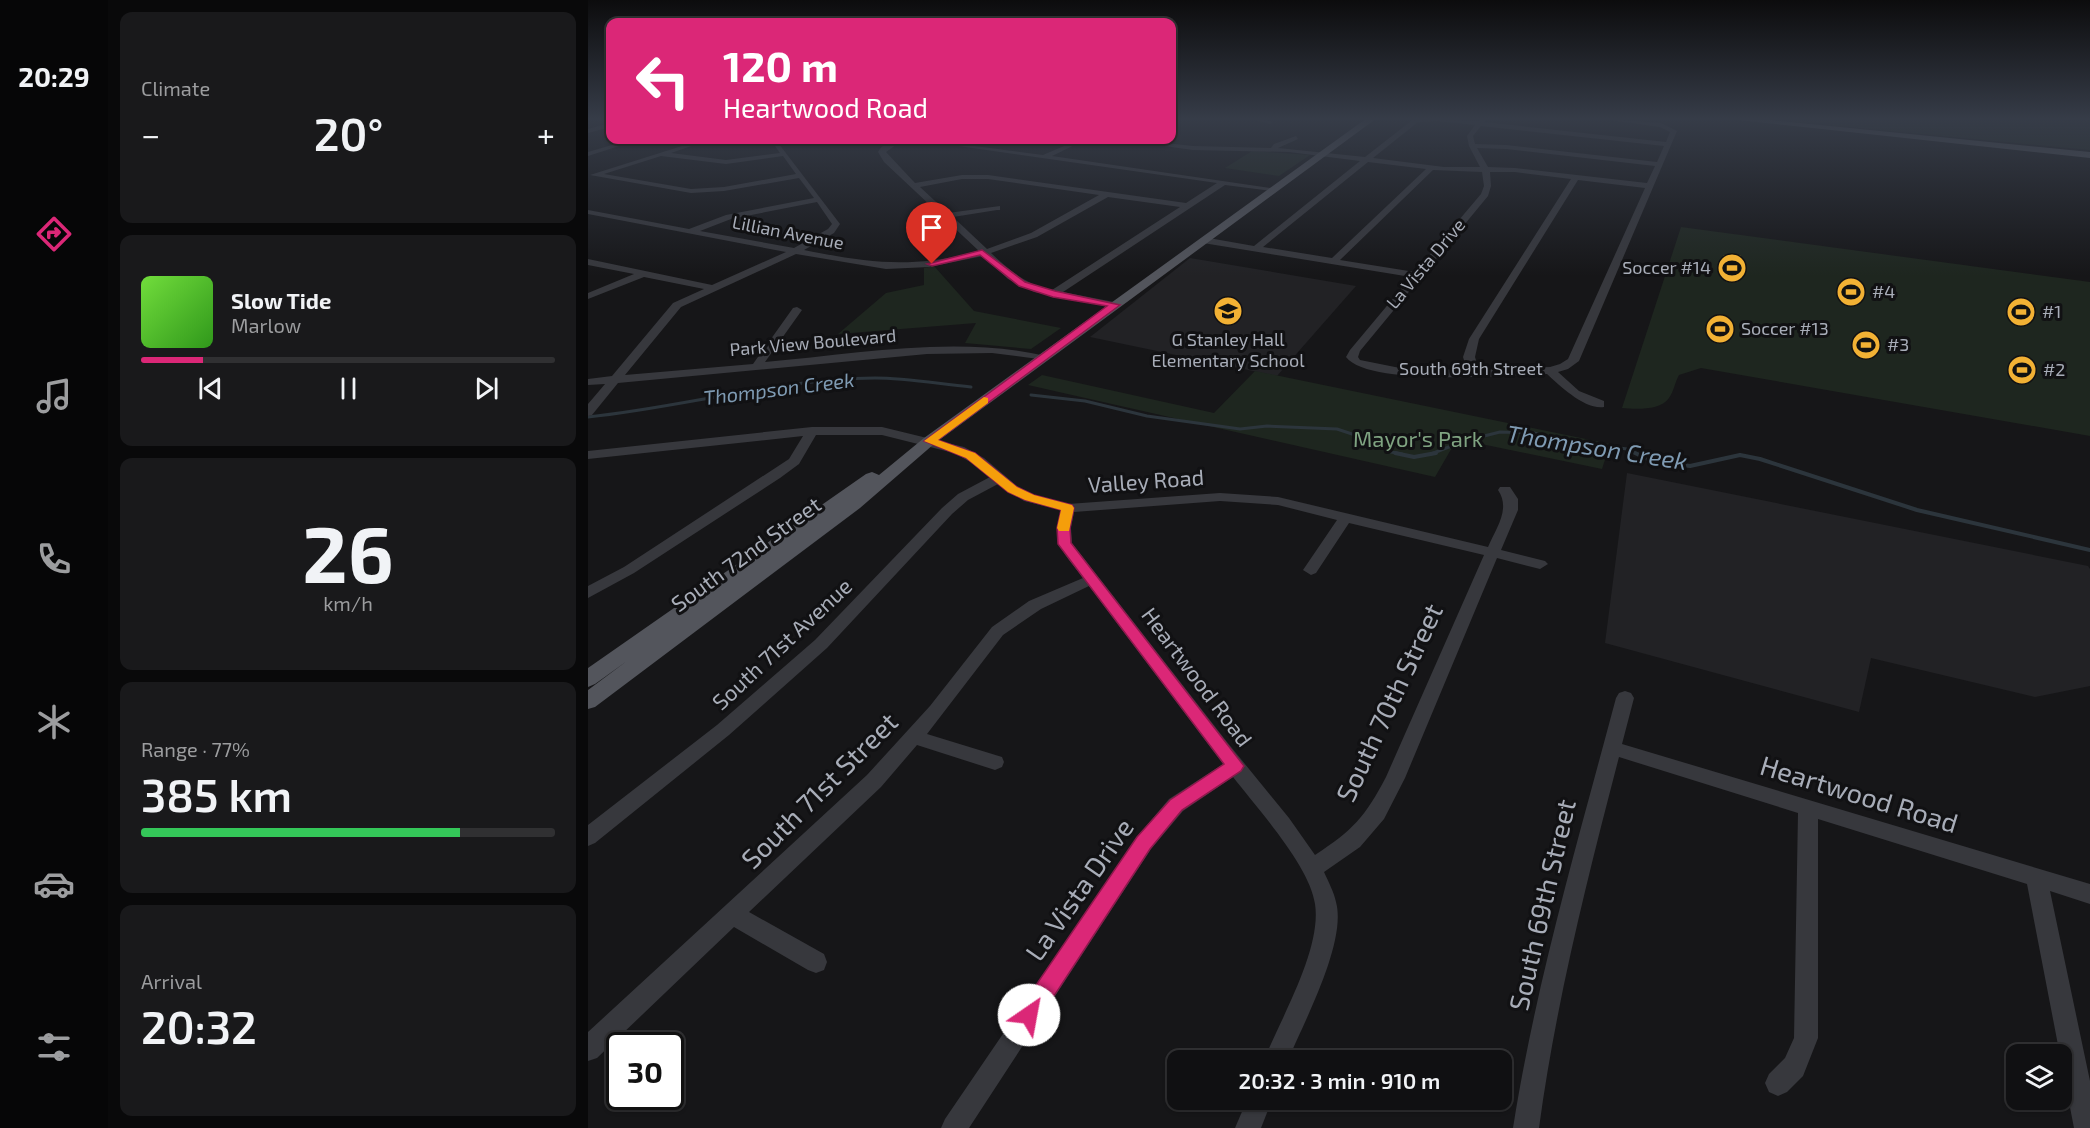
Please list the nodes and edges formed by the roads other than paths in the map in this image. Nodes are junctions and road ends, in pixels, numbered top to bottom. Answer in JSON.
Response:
{"nodes":[{"id":1,"x":1486,"y":170,"type":"edge"},
{"id":2,"x":608,"y":171,"type":"edge"},
{"id":3,"x":798,"y":171,"type":"edge"},
{"id":4,"x":899,"y":171,"type":"edge"},
{"id":5,"x":1143,"y":171,"type":"edge"},
{"id":6,"x":1299,"y":171,"type":"edge"},
{"id":7,"x":1353,"y":171,"type":"edge"},
{"id":8,"x":1428,"y":171,"type":"edge"},
{"id":9,"x":1521,"y":171,"type":"edge"},
{"id":10,"x":1656,"y":171,"type":"edge"},
{"id":11,"x":801,"y":175,"type":"junction"},
{"id":12,"x":591,"y":176,"type":"edge"},
{"id":13,"x":1576,"y":177,"type":"junction"},
{"id":14,"x":1224,"y":182,"type":"junction"},
{"id":15,"x":915,"y":185,"type":"junction"},
{"id":16,"x":1650,"y":186,"type":"junction"},
{"id":17,"x":1273,"y":189,"type":"junction"},
{"id":18,"x":1107,"y":194,"type":"junction"},
{"id":19,"x":818,"y":199,"type":"junction"},
{"id":20,"x":1187,"y":206,"type":"junction"},
{"id":21,"x":997,"y":208,"type":"dead end"},
{"id":22,"x":588,"y":212,"type":"edge"},
{"id":23,"x":945,"y":216,"type":"junction"},
{"id":24,"x":690,"y":231,"type":"junction"},
{"id":25,"x":1203,"y":240,"type":"junction"},
{"id":26,"x":1255,"y":249,"type":"junction"},
{"id":27,"x":794,"y":251,"type":"junction"},
{"id":28,"x":982,"y":252,"type":"junction"},
{"id":29,"x":588,"y":262,"type":"edge"},
{"id":30,"x":1333,"y":262,"type":"junction"},
{"id":31,"x":643,"y":273,"type":"junction"},
{"id":32,"x":1416,"y":275,"type":"junction"},
{"id":33,"x":711,"y":288,"type":"junction"},
{"id":34,"x":1053,"y":294,"type":"junction"},
{"id":35,"x":588,"y":296,"type":"edge"},
{"id":36,"x":1115,"y":305,"type":"junction"},
{"id":37,"x":797,"y":310,"type":"dead end"},
{"id":38,"x":1382,"y":317,"type":"joint"},
{"id":39,"x":1042,"y":358,"type":"junction"},
{"id":40,"x":756,"y":367,"type":"junction"},
{"id":41,"x":1550,"y":370,"type":"junction"},
{"id":42,"x":1474,"y":373,"type":"junction"},
{"id":43,"x":614,"y":380,"type":"junction"},
{"id":44,"x":588,"y":382,"type":"edge"},
{"id":45,"x":1600,"y":404,"type":"dead end"},
{"id":46,"x":588,"y":412,"type":"edge"},
{"id":47,"x":812,"y":431,"type":"junction"},
{"id":48,"x":929,"y":441,"type":"junction"},
{"id":49,"x":588,"y":454,"type":"edge"},
{"id":50,"x":999,"y":478,"type":"junction"},
{"id":51,"x":1505,"y":490,"type":"dead end"},
{"id":52,"x":1068,"y":508,"type":"junction"},
{"id":53,"x":1346,"y":517,"type":"junction"},
{"id":54,"x":1492,"y":553,"type":"junction"},
{"id":55,"x":1540,"y":564,"type":"dead end"},
{"id":56,"x":1311,"y":570,"type":"dead end"},
{"id":57,"x":1091,"y":580,"type":"junction"},
{"id":58,"x":588,"y":593,"type":"edge"},
{"id":59,"x":588,"y":679,"type":"edge"},
{"id":60,"x":1625,"y":698,"type":"dead end"},
{"id":61,"x":588,"y":701,"type":"edge"},
{"id":62,"x":914,"y":737,"type":"junction"},
{"id":63,"x":1612,"y":748,"type":"junction"},
{"id":64,"x":995,"y":762,"type":"dead end"},
{"id":65,"x":1235,"y":766,"type":"junction"},
{"id":66,"x":1808,"y":808,"type":"junction"},
{"id":67,"x":588,"y":837,"type":"edge"},
{"id":68,"x":1312,"y":868,"type":"junction"},
{"id":69,"x":2037,"y":879,"type":"junction"},
{"id":70,"x":2090,"y":894,"type":"edge"},
{"id":71,"x":733,"y":915,"type":"junction"},
{"id":72,"x":816,"y":962,"type":"dead end"},
{"id":73,"x":588,"y":1049,"type":"edge"},
{"id":74,"x":1280,"y":1050,"type":"edge"},
{"id":75,"x":1778,"y":1083,"type":"dead end"},
{"id":76,"x":1256,"y":1110,"type":"edge"},
{"id":77,"x":954,"y":1128,"type":"edge"},
{"id":78,"x":1248,"y":1128,"type":"edge"},
{"id":79,"x":1526,"y":1128,"type":"edge"},
{"id":80,"x":2087,"y":1128,"type":"edge"}],
"edges":[{"from":1,"to":32,"type":"street","name":"La Vista Drive"},
{"from":2,"to":12,"type":"street"},
{"from":3,"to":11,"type":"street"},
{"from":4,"to":15,"type":"street"},
{"from":5,"to":14,"type":"street"},
{"from":6,"to":17,"type":"main road","name":"South 72nd Street"},
{"from":7,"to":26,"type":"street"},
{"from":8,"to":30,"type":"street"},
{"from":9,"to":13,"type":"street"},
{"from":10,"to":16,"type":"street","name":"South 69th Street"},
{"from":11,"to":12,"type":"street"},
{"from":11,"to":19,"type":"street"},
{"from":13,"to":16,"type":"street"},
{"from":13,"to":42,"type":"street"},
{"from":14,"to":17,"type":"street"},
{"from":14,"to":20,"type":"street"},
{"from":15,"to":18,"type":"street"},
{"from":15,"to":23,"type":"street"},
{"from":16,"to":41,"type":"street","name":"South 69th Street"},
{"from":17,"to":25,"type":"main road","name":"South 72nd Street"},
{"from":18,"to":20,"type":"street"},
{"from":18,"to":28,"type":"street","name":"Lillian Avenue"},
{"from":19,"to":24,"type":"street"},
{"from":19,"to":27,"type":"street"},
{"from":20,"to":34,"type":"street"},
{"from":21,"to":23,"type":"street"},
{"from":22,"to":24,"type":"street","name":"Lillian Avenue"},
{"from":23,"to":28,"type":"street"},
{"from":24,"to":27,"type":"street","name":"Lillian Avenue"},
{"from":25,"to":26,"type":"street"},
{"from":25,"to":36,"type":"main road","name":"South 72nd Street"},
{"from":26,"to":30,"type":"street"},
{"from":27,"to":28,"type":"street","name":"Lillian Avenue"},
{"from":27,"to":33,"type":"street"},
{"from":28,"to":34,"type":"street"},
{"from":29,"to":31,"type":"street"},
{"from":30,"to":32,"type":"street"},
{"from":31,"to":33,"type":"street"},
{"from":31,"to":35,"type":"street"},
{"from":32,"to":38,"type":"street","name":"La Vista Drive"},
{"from":33,"to":43,"type":"street"},
{"from":34,"to":36,"type":"street"},
{"from":36,"to":39,"type":"main road","name":"South 72nd Street"},
{"from":37,"to":40,"type":"street"},
{"from":38,"to":42,"type":"street","name":"South 69th Street"},
{"from":39,"to":40,"type":"street","name":"Park View Boulevard"},
{"from":39,"to":48,"type":"main road","name":"South 72nd Street"},
{"from":40,"to":43,"type":"street","name":"Park View Boulevard"},
{"from":41,"to":42,"type":"street","name":"South 69th Street"},
{"from":41,"to":45,"type":"street"},
{"from":43,"to":44,"type":"street","name":"Park View Boulevard"},
{"from":43,"to":46,"type":"street"},
{"from":47,"to":48,"type":"street","name":"Valley Road"},
{"from":47,"to":49,"type":"street","name":"Valley Road"},
{"from":47,"to":58,"type":"street"},
{"from":48,"to":50,"type":"street","name":"Valley Road"},
{"from":48,"to":59,"type":"main road","name":"South 72nd Street"},
{"from":48,"to":61,"type":"main road","name":"South 72nd Street"},
{"from":50,"to":52,"type":"street","name":"Valley Road"},
{"from":50,"to":67,"type":"street","name":"South 71st Avenue"},
{"from":51,"to":54,"type":"street","name":"South 70th Street"},
{"from":52,"to":53,"type":"street","name":"Valley Road"},
{"from":52,"to":57,"type":"street","name":"Heartwood Road"},
{"from":53,"to":54,"type":"street","name":"Valley Road"},
{"from":53,"to":56,"type":"street"},
{"from":54,"to":55,"type":"street","name":"Valley Road"},
{"from":54,"to":68,"type":"street","name":"South 70th Street"},
{"from":57,"to":62,"type":"street","name":"South 71st Street"},
{"from":57,"to":65,"type":"street","name":"Heartwood Road"},
{"from":60,"to":63,"type":"street","name":"South 69th Street"},
{"from":62,"to":64,"type":"street"},
{"from":62,"to":71,"type":"street","name":"South 71st Street"},
{"from":63,"to":66,"type":"street","name":"Heartwood Road"},
{"from":63,"to":79,"type":"street","name":"South 69th Street"},
{"from":65,"to":68,"type":"street","name":"Heartwood Road"},
{"from":65,"to":77,"type":"street","name":"La Vista Drive"},
{"from":66,"to":69,"type":"street","name":"Heartwood Road"},
{"from":66,"to":75,"type":"street"},
{"from":68,"to":74,"type":"street"},
{"from":69,"to":70,"type":"street","name":"Heartwood Road"},
{"from":69,"to":80,"type":"street"},
{"from":71,"to":72,"type":"street"},
{"from":71,"to":73,"type":"street","name":"South 71st Street"},
{"from":76,"to":78,"type":"street"}]}
